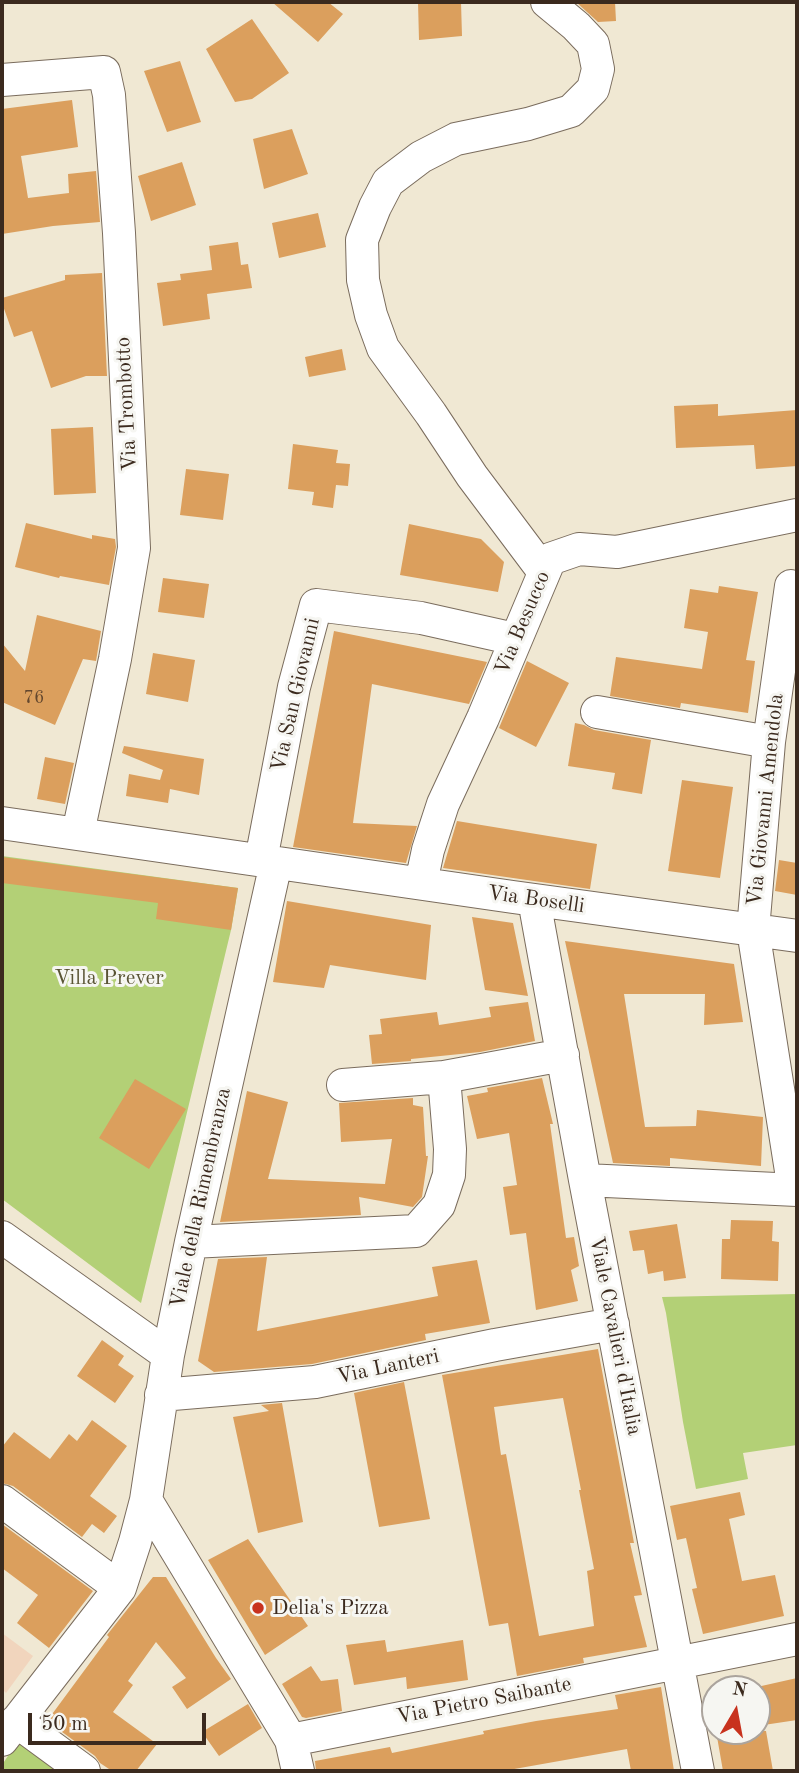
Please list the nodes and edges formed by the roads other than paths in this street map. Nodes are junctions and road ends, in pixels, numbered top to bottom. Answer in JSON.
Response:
{"nodes":[{"id":1,"x":547,"y":2,"type":"edge"},
{"id":2,"x":2,"y":80,"type":"edge"},
{"id":3,"x":797,"y":515,"type":"edge"},
{"id":4,"x":544,"y":572,"type":"junction"},
{"id":5,"x":791,"y":586,"type":"dead end"},
{"id":6,"x":515,"y":639,"type":"junction"},
{"id":7,"x":597,"y":712,"type":"dead end"},
{"id":8,"x":769,"y":742,"type":"junction"},
{"id":9,"x":2,"y":823,"type":"edge"},
{"id":10,"x":79,"y":833,"type":"junction"},
{"id":11,"x":268,"y":861,"type":"junction"},
{"id":12,"x":421,"y":883,"type":"junction"},
{"id":13,"x":534,"y":900,"type":"junction"},
{"id":14,"x":753,"y":930,"type":"junction"},
{"id":15,"x":797,"y":936,"type":"edge"},
{"id":16,"x":563,"y":1055,"type":"junction"},
{"id":17,"x":444,"y":1077,"type":"junction"},
{"id":18,"x":343,"y":1085,"type":"dead end"},
{"id":19,"x":585,"y":1180,"type":"junction"},
{"id":20,"x":796,"y":1190,"type":"edge"},
{"id":21,"x":2,"y":1237,"type":"edge"},
{"id":22,"x":191,"y":1242,"type":"junction"},
{"id":23,"x":613,"y":1324,"type":"junction"},
{"id":24,"x":168,"y":1355,"type":"junction"},
{"id":25,"x":161,"y":1395,"type":"junction"},
{"id":26,"x":146,"y":1500,"type":"junction"},
{"id":27,"x":2,"y":1501,"type":"edge"},
{"id":28,"x":120,"y":1588,"type":"junction"},
{"id":29,"x":797,"y":1639,"type":"edge"},
{"id":30,"x":677,"y":1662,"type":"junction"},
{"id":31,"x":9,"y":1730,"type":"edge"},
{"id":32,"x":291,"y":1740,"type":"junction"},
{"id":33,"x":84,"y":1771,"type":"edge"},
{"id":34,"x":298,"y":1771,"type":"edge"},
{"id":35,"x":698,"y":1771,"type":"edge"}],
"edges":[{"from":1,"to":4,"type":"street"},
{"from":2,"to":10,"type":"street","name":"Via Trombotto"},
{"from":3,"to":4,"type":"street","name":"Via Besucco"},
{"from":4,"to":6,"type":"street","name":"Via Besucco"},
{"from":5,"to":8,"type":"street","name":"Via Giovanni Amendola"},
{"from":6,"to":11,"type":"street","name":"Via San Giovanni"},
{"from":6,"to":12,"type":"street","name":"Via Besucco"},
{"from":7,"to":8,"type":"street"},
{"from":8,"to":14,"type":"street","name":"Via Giovanni Amendola"},
{"from":9,"to":10,"type":"street"},
{"from":10,"to":11,"type":"street"},
{"from":11,"to":12,"type":"street","name":"Via Boselli"},
{"from":11,"to":22,"type":"street","name":"Viale della Rimembranza"},
{"from":12,"to":13,"type":"street","name":"Via Boselli"},
{"from":13,"to":14,"type":"street","name":"Via Boselli"},
{"from":13,"to":16,"type":"street","name":"Viale Cavalieri d'Italia"},
{"from":14,"to":15,"type":"street","name":"Via Boselli"},
{"from":14,"to":20,"type":"street","name":"Via Giovanni Amendola"},
{"from":16,"to":17,"type":"street"},
{"from":16,"to":19,"type":"street","name":"Viale Cavalieri d'Italia"},
{"from":17,"to":18,"type":"street"},
{"from":17,"to":22,"type":"street"},
{"from":19,"to":20,"type":"street"},
{"from":19,"to":23,"type":"street","name":"Viale Cavalieri d'Italia"},
{"from":21,"to":24,"type":"street"},
{"from":22,"to":24,"type":"street","name":"Viale della Rimembranza"},
{"from":23,"to":25,"type":"street","name":"Via Lanteri"},
{"from":23,"to":30,"type":"street","name":"Viale Cavalieri d'Italia"},
{"from":24,"to":25,"type":"street","name":"Viale della Rimembranza"},
{"from":25,"to":26,"type":"street","name":"Viale della Rimembranza"},
{"from":26,"to":28,"type":"street","name":"Viale della Rimembranza"},
{"from":26,"to":32,"type":"street"},
{"from":27,"to":28,"type":"street"},
{"from":28,"to":31,"type":"street"},
{"from":29,"to":30,"type":"street","name":"Via Pietro Saibante"},
{"from":30,"to":32,"type":"street","name":"Via Pietro Saibante"},
{"from":30,"to":35,"type":"street","name":"Viale Cavalieri d'Italia"},
{"from":31,"to":33,"type":"street"},
{"from":32,"to":34,"type":"street"}]}
